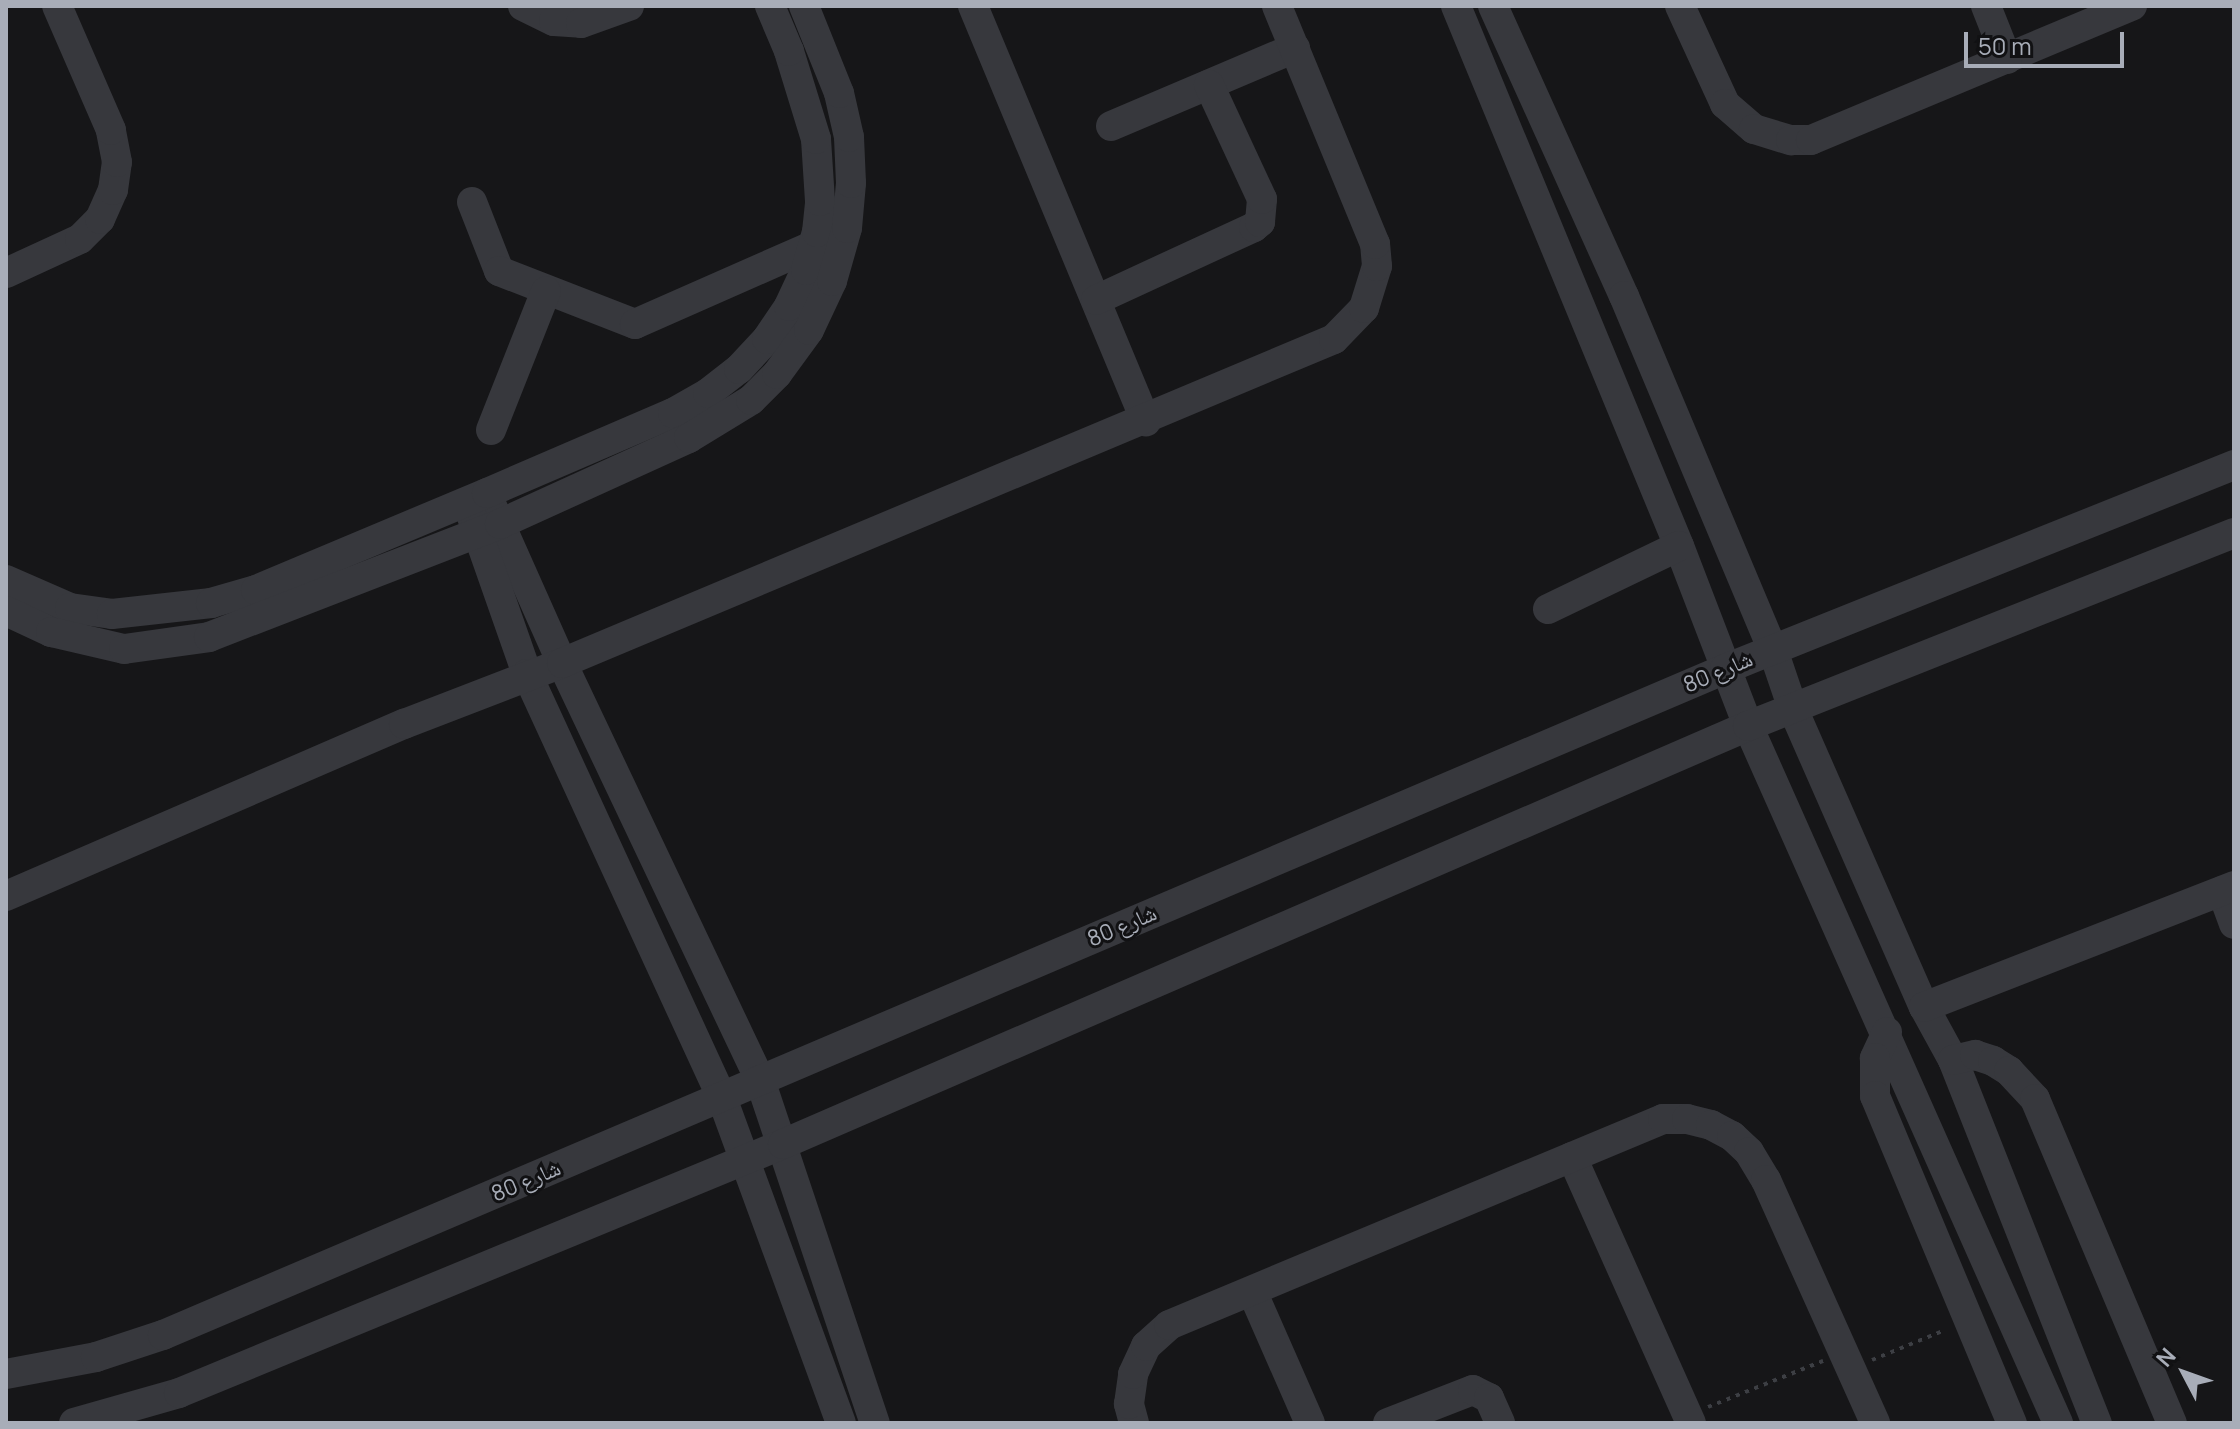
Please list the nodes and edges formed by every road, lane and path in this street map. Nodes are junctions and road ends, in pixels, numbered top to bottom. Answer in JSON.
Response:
{"nodes":[{"id":1,"x":57,"y":6,"type":"edge"},
{"id":2,"x":523,"y":6,"type":"edge"},
{"id":3,"x":629,"y":6,"type":"edge"},
{"id":4,"x":770,"y":6,"type":"edge"},
{"id":5,"x":804,"y":6,"type":"edge"},
{"id":6,"x":1277,"y":6,"type":"edge"},
{"id":7,"x":1456,"y":6,"type":"edge"},
{"id":8,"x":1493,"y":6,"type":"edge"},
{"id":9,"x":1680,"y":6,"type":"edge"},
{"id":10,"x":1986,"y":6,"type":"edge"},
{"id":11,"x":2132,"y":6,"type":"edge"},
{"id":12,"x":984,"y":9,"type":"edge"},
{"id":13,"x":1295,"y":48,"type":"junction"},
{"id":14,"x":2007,"y":59,"type":"junction"},
{"id":15,"x":1209,"y":85,"type":"junction"},
{"id":16,"x":1111,"y":126,"type":"dead end"},
{"id":17,"x":472,"y":202,"type":"dead end"},
{"id":18,"x":812,"y":246,"type":"junction"},
{"id":19,"x":6,"y":273,"type":"edge"},
{"id":20,"x":546,"y":291,"type":"junction"},
{"id":21,"x":1096,"y":300,"type":"junction"},
{"id":22,"x":1146,"y":421,"type":"junction"},
{"id":23,"x":491,"y":430,"type":"dead end"},
{"id":24,"x":2234,"y":465,"type":"edge"},
{"id":25,"x":476,"y":497,"type":"junction"},
{"id":26,"x":489,"y":528,"type":"junction"},
{"id":27,"x":2234,"y":533,"type":"edge"},
{"id":28,"x":1679,"y":546,"type":"junction"},
{"id":29,"x":6,"y":580,"type":"edge"},
{"id":30,"x":1548,"y":609,"type":"dead end"},
{"id":31,"x":6,"y":611,"type":"edge"},
{"id":32,"x":1773,"y":650,"type":"junction"},
{"id":33,"x":562,"y":663,"type":"junction"},
{"id":34,"x":1725,"y":669,"type":"junction"},
{"id":35,"x":527,"y":674,"type":"junction"},
{"id":36,"x":1793,"y":709,"type":"junction"},
{"id":37,"x":1748,"y":726,"type":"junction"},
{"id":38,"x":2228,"y":889,"type":"edge"},
{"id":39,"x":6,"y":896,"type":"edge"},
{"id":40,"x":2234,"y":924,"type":"edge"},
{"id":41,"x":1924,"y":1007,"type":"junction"},
{"id":42,"x":1887,"y":1032,"type":"junction"},
{"id":43,"x":1953,"y":1060,"type":"junction"},
{"id":44,"x":760,"y":1080,"type":"junction"},
{"id":45,"x":722,"y":1098,"type":"junction"},
{"id":46,"x":783,"y":1144,"type":"junction"},
{"id":47,"x":746,"y":1157,"type":"junction"},
{"id":48,"x":1572,"y":1157,"type":"junction"},
{"id":49,"x":1252,"y":1291,"type":"junction"},
{"id":50,"x":1970,"y":1320,"type":"junction"},
{"id":51,"x":1847,"y":1361,"type":"junction"},
{"id":52,"x":6,"y":1374,"type":"edge"},
{"id":53,"x":1689,"y":1419,"type":"edge"},
{"id":54,"x":74,"y":1423,"type":"edge"},
{"id":55,"x":841,"y":1423,"type":"edge"},
{"id":56,"x":875,"y":1423,"type":"edge"},
{"id":57,"x":1134,"y":1423,"type":"edge"},
{"id":58,"x":1310,"y":1423,"type":"edge"},
{"id":59,"x":1388,"y":1423,"type":"edge"},
{"id":60,"x":1500,"y":1423,"type":"edge"},
{"id":61,"x":1875,"y":1423,"type":"edge"},
{"id":62,"x":2012,"y":1423,"type":"edge"},
{"id":63,"x":2058,"y":1423,"type":"edge"},
{"id":64,"x":2097,"y":1423,"type":"edge"},
{"id":65,"x":2172,"y":1423,"type":"edge"}],
"edges":[{"from":1,"to":19,"type":"street"},
{"from":2,"to":3,"type":"street"},
{"from":4,"to":18,"type":"street"},
{"from":5,"to":26,"type":"street"},
{"from":6,"to":13,"type":"street"},
{"from":7,"to":28,"type":"street"},
{"from":8,"to":32,"type":"street"},
{"from":9,"to":14,"type":"street"},
{"from":10,"to":14,"type":"street"},
{"from":11,"to":14,"type":"street"},
{"from":12,"to":21,"type":"street"},
{"from":13,"to":15,"type":"street"},
{"from":13,"to":22,"type":"street"},
{"from":15,"to":16,"type":"street"},
{"from":15,"to":21,"type":"street"},
{"from":17,"to":20,"type":"street"},
{"from":18,"to":20,"type":"street"},
{"from":18,"to":25,"type":"street"},
{"from":20,"to":23,"type":"street"},
{"from":21,"to":22,"type":"street"},
{"from":22,"to":33,"type":"street"},
{"from":24,"to":32,"type":"street","name":"شارع 80"},
{"from":25,"to":26,"type":"street"},
{"from":25,"to":29,"type":"street"},
{"from":26,"to":31,"type":"street"},
{"from":26,"to":33,"type":"street"},
{"from":26,"to":35,"type":"street"},
{"from":27,"to":36,"type":"street"},
{"from":28,"to":30,"type":"street"},
{"from":28,"to":34,"type":"street"},
{"from":32,"to":34,"type":"street","name":"شارع 80"},
{"from":32,"to":36,"type":"street"},
{"from":33,"to":35,"type":"street"},
{"from":33,"to":44,"type":"street"},
{"from":34,"to":37,"type":"street"},
{"from":34,"to":44,"type":"street","name":"شارع 80"},
{"from":35,"to":39,"type":"street"},
{"from":35,"to":45,"type":"street"},
{"from":36,"to":37,"type":"street"},
{"from":36,"to":41,"type":"street"},
{"from":37,"to":42,"type":"street"},
{"from":37,"to":46,"type":"street"},
{"from":38,"to":40,"type":"street"},
{"from":38,"to":41,"type":"street"},
{"from":41,"to":43,"type":"street"},
{"from":42,"to":50,"type":"street"},
{"from":42,"to":63,"type":"street"},
{"from":43,"to":64,"type":"street"},
{"from":43,"to":65,"type":"street"},
{"from":44,"to":45,"type":"street","name":"شارع 80"},
{"from":44,"to":46,"type":"street"},
{"from":45,"to":47,"type":"street"},
{"from":45,"to":52,"type":"street","name":"شارع 80"},
{"from":46,"to":47,"type":"street"},
{"from":46,"to":56,"type":"street"},
{"from":47,"to":54,"type":"street"},
{"from":47,"to":55,"type":"street"},
{"from":48,"to":49,"type":"street"},
{"from":48,"to":51,"type":"street"},
{"from":48,"to":53,"type":"street"},
{"from":49,"to":57,"type":"street"},
{"from":49,"to":58,"type":"street"},
{"from":50,"to":51,"type":"path"},
{"from":50,"to":62,"type":"street"},
{"from":51,"to":53,"type":"path"},
{"from":51,"to":61,"type":"street"},
{"from":59,"to":60,"type":"street"}]}
